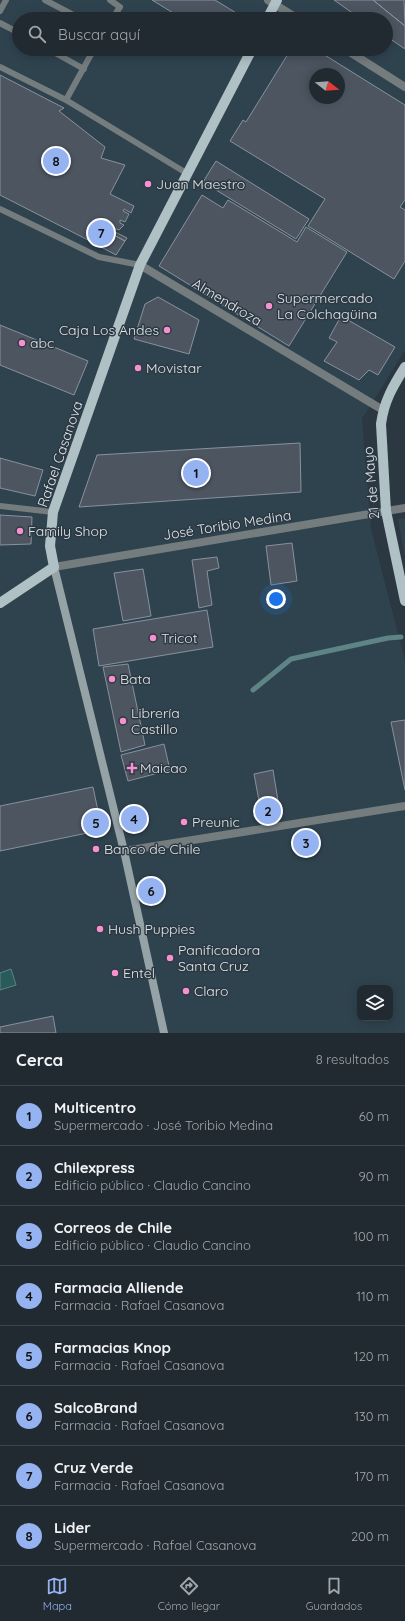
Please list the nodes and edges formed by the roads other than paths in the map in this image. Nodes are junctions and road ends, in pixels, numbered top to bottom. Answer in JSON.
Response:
{"nodes":[{"id":1,"x":6,"y":0,"type":"edge"},
{"id":2,"x":45,"y":0,"type":"edge"},
{"id":3,"x":110,"y":0,"type":"edge"},
{"id":4,"x":273,"y":1,"type":"edge"},
{"id":5,"x":0,"y":11,"type":"edge"},
{"id":6,"x":68,"y":12,"type":"edge"},
{"id":7,"x":117,"y":12,"type":"edge"},
{"id":8,"x":269,"y":12,"type":"edge"},
{"id":9,"x":288,"y":12,"type":"edge"},
{"id":10,"x":0,"y":23,"type":"edge"},
{"id":11,"x":12,"y":29,"type":"edge"},
{"id":12,"x":61,"y":56,"type":"edge"},
{"id":13,"x":90,"y":56,"type":"edge"},
{"id":14,"x":248,"y":56,"type":"edge"},
{"id":15,"x":356,"y":56,"type":"edge"},
{"id":16,"x":0,"y":67,"type":"edge"},
{"id":17,"x":84,"y":68,"type":"junction"},
{"id":18,"x":405,"y":88,"type":"edge"},
{"id":19,"x":66,"y":100,"type":"junction"},
{"id":20,"x":188,"y":174,"type":"junction"},
{"id":21,"x":0,"y":209,"type":"edge"},
{"id":22,"x":140,"y":265,"type":"junction"},
{"id":23,"x":405,"y":367,"type":"edge"},
{"id":24,"x":383,"y":410,"type":"junction"},
{"id":25,"x":0,"y":506,"type":"edge"},
{"id":26,"x":405,"y":508,"type":"edge"},
{"id":27,"x":386,"y":511,"type":"junction"},
{"id":28,"x":53,"y":512,"type":"junction"},
{"id":29,"x":54,"y":567,"type":"junction"},
{"id":30,"x":405,"y":601,"type":"edge"},
{"id":31,"x":0,"y":603,"type":"edge"},
{"id":32,"x":405,"y":806,"type":"edge"},
{"id":33,"x":124,"y":851,"type":"junction"},
{"id":34,"x":164,"y":1033,"type":"edge"}],
"edges":[{"from":1,"to":5,"type":"lane"},
{"from":2,"to":6,"type":"lane"},
{"from":3,"to":7,"type":"lane"},
{"from":4,"to":8,"type":"main road"},
{"from":4,"to":9,"type":"street"},
{"from":10,"to":11,"type":"lane"},
{"from":12,"to":17,"type":"lane"},
{"from":13,"to":17,"type":"lane"},
{"from":14,"to":20,"type":"main road","name":"Rafael Casanova"},
{"from":15,"to":18,"type":"street"},
{"from":16,"to":19,"type":"lane"},
{"from":17,"to":19,"type":"lane"},
{"from":19,"to":20,"type":"lane"},
{"from":20,"to":22,"type":"main road","name":"Rafael Casanova"},
{"from":21,"to":22,"type":"lane"},
{"from":22,"to":24,"type":"street","name":"Almendroza"},
{"from":22,"to":28,"type":"main road","name":"Rafael Casanova"},
{"from":23,"to":24,"type":"main road","name":"21 de Mayo"},
{"from":24,"to":27,"type":"main road","name":"21 de Mayo"},
{"from":25,"to":28,"type":"lane"},
{"from":26,"to":27,"type":"street","name":"José Toribio Medina"},
{"from":27,"to":29,"type":"street","name":"José Toribio Medina"},
{"from":27,"to":30,"type":"main road","name":"21 de Mayo"},
{"from":28,"to":29,"type":"main road","name":"Rafael Casanova"},
{"from":29,"to":31,"type":"main road"},
{"from":29,"to":33,"type":"main road","name":"Rafael Casanova"},
{"from":32,"to":33,"type":"street"},
{"from":33,"to":34,"type":"main road","name":"Rafael Casanova"}]}
